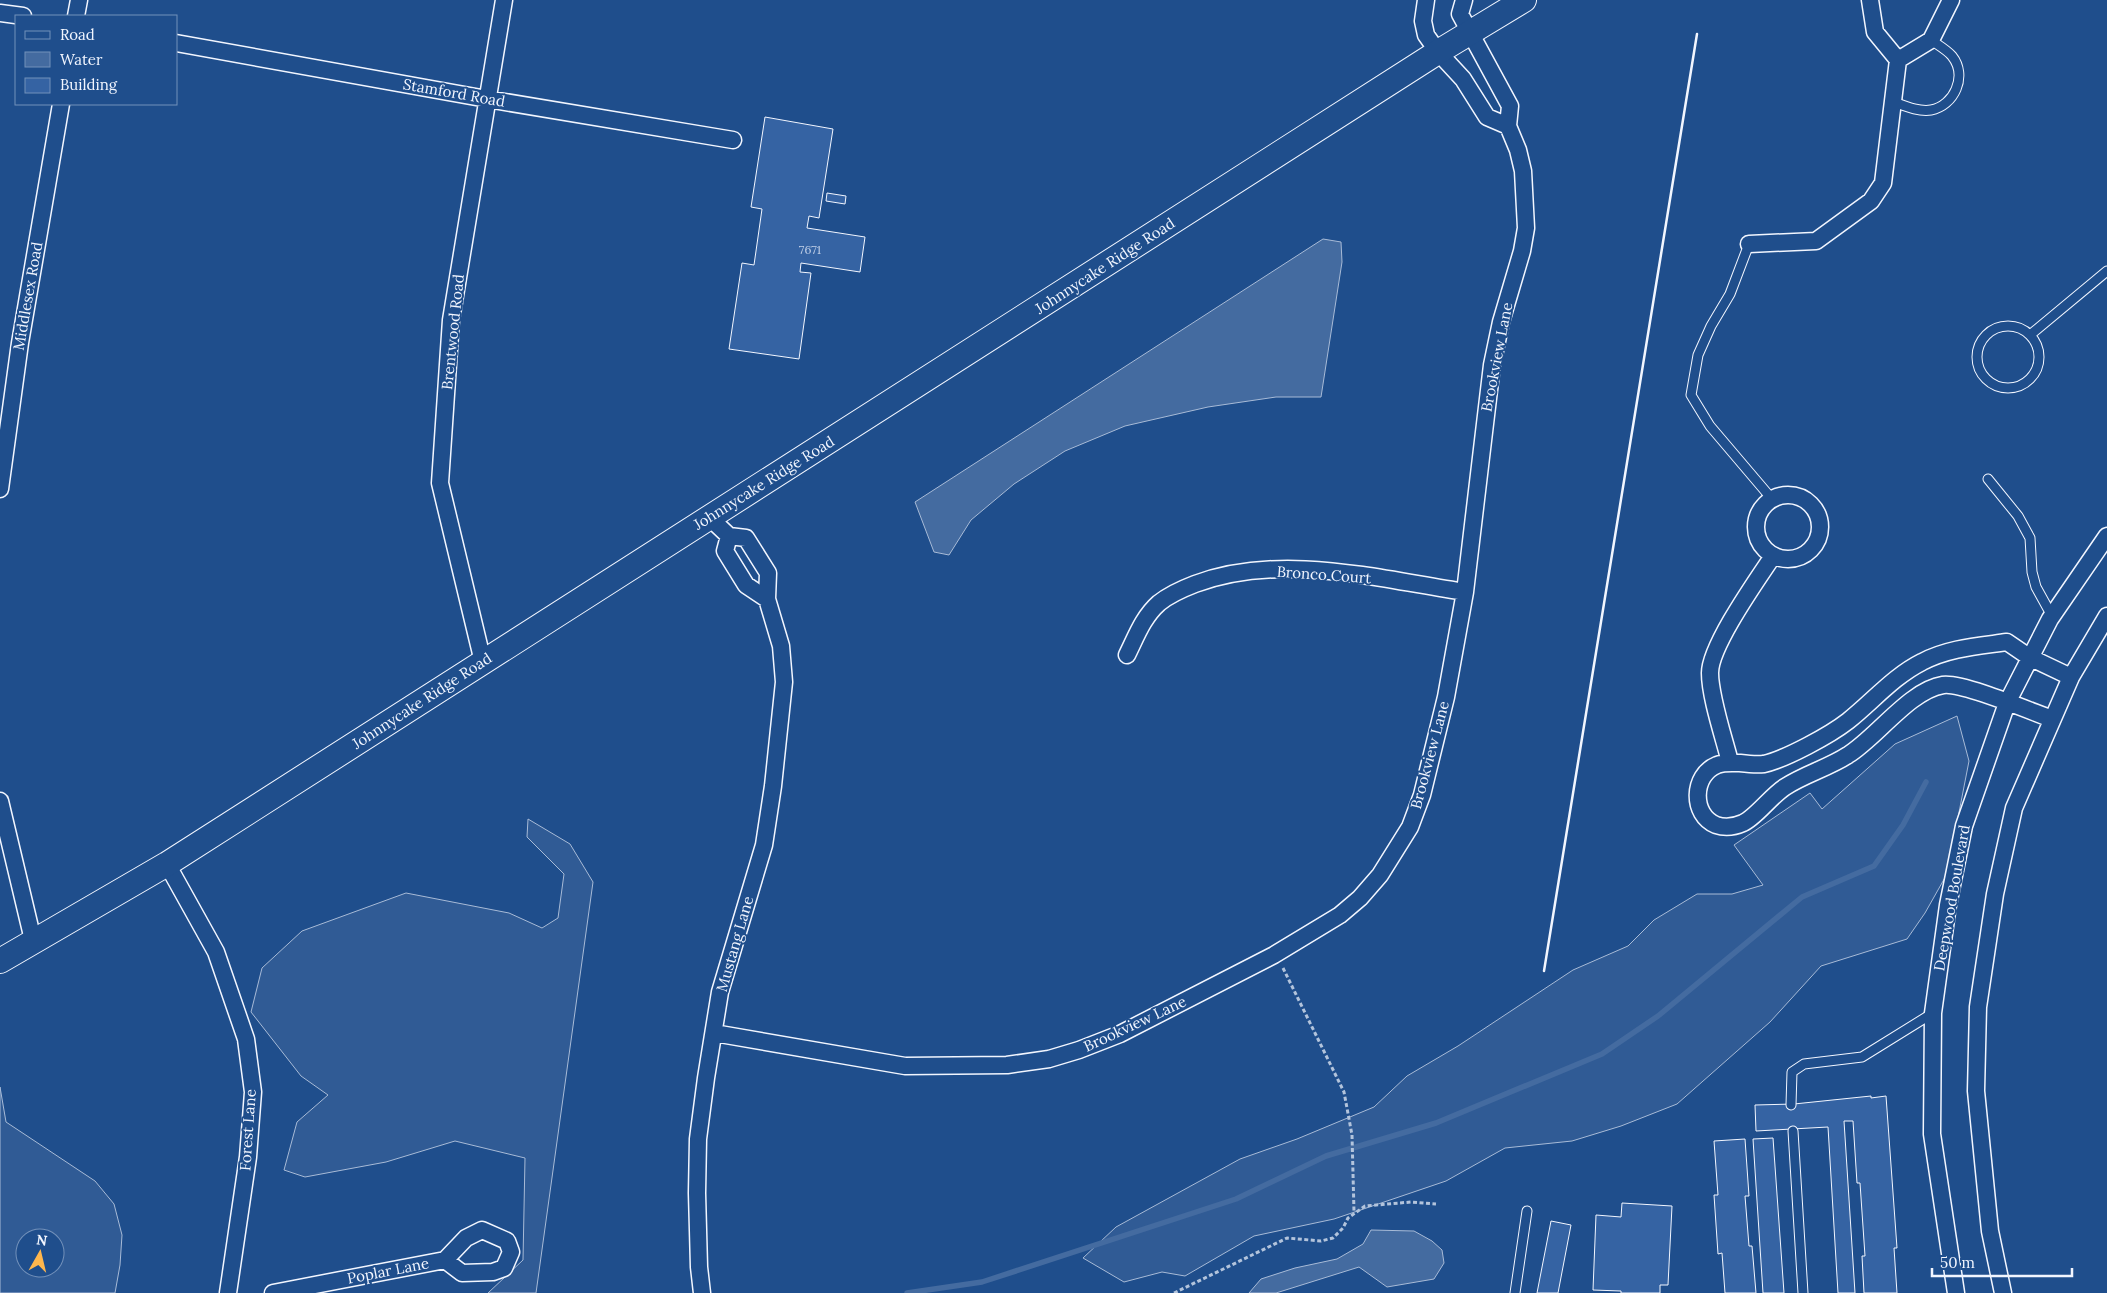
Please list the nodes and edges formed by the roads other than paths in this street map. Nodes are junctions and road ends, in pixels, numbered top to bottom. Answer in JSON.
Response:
{"nodes":[{"id":1,"x":79,"y":0,"type":"edge"},
{"id":2,"x":504,"y":0,"type":"edge"},
{"id":3,"x":1426,"y":0,"type":"edge"},
{"id":4,"x":1464,"y":0,"type":"edge"},
{"id":5,"x":1524,"y":0,"type":"edge"},
{"id":6,"x":1870,"y":0,"type":"edge"},
{"id":7,"x":1951,"y":0,"type":"edge"},
{"id":8,"x":0,"y":12,"type":"edge"},
{"id":9,"x":17,"y":15,"type":"edge"},
{"id":10,"x":76,"y":15,"type":"edge"},
{"id":11,"x":1469,"y":32,"type":"junction"},
{"id":12,"x":1931,"y":40,"type":"junction"},
{"id":13,"x":178,"y":43,"type":"edge"},
{"id":14,"x":1438,"y":52,"type":"junction"},
{"id":15,"x":1898,"y":60,"type":"junction"},
{"id":16,"x":487,"y":99,"type":"junction"},
{"id":17,"x":1894,"y":102,"type":"junction"},
{"id":18,"x":61,"y":105,"type":"edge"},
{"id":19,"x":1508,"y":126,"type":"junction"},
{"id":20,"x":733,"y":140,"type":"dead end"},
{"id":21,"x":1749,"y":244,"type":"joint"},
{"id":22,"x":2107,"y":271,"type":"edge"},
{"id":23,"x":2030,"y":335,"type":"junction"},
{"id":24,"x":1988,"y":479,"type":"dead end"},
{"id":25,"x":0,"y":490,"type":"edge"},
{"id":26,"x":1772,"y":499,"type":"junction"},
{"id":27,"x":710,"y":518,"type":"junction"},
{"id":28,"x":728,"y":536,"type":"junction"},
{"id":29,"x":2107,"y":536,"type":"edge"},
{"id":30,"x":1773,"y":556,"type":"junction"},
{"id":31,"x":1465,"y":592,"type":"junction"},
{"id":32,"x":767,"y":599,"type":"junction"},
{"id":33,"x":2052,"y":616,"type":"junction"},
{"id":34,"x":2107,"y":616,"type":"edge"},
{"id":35,"x":1127,"y":655,"type":"dead end"},
{"id":36,"x":2030,"y":657,"type":"junction"},
{"id":37,"x":483,"y":662,"type":"junction"},
{"id":38,"x":2071,"y":677,"type":"junction"},
{"id":39,"x":2007,"y":703,"type":"junction"},
{"id":40,"x":2052,"y":719,"type":"junction"},
{"id":41,"x":1730,"y":762,"type":"junction"},
{"id":42,"x":0,"y":801,"type":"edge"},
{"id":43,"x":167,"y":864,"type":"junction"},
{"id":44,"x":34,"y":940,"type":"junction"},
{"id":45,"x":0,"y":961,"type":"edge"},
{"id":46,"x":1933,"y":1013,"type":"junction"},
{"id":47,"x":714,"y":1032,"type":"junction"},
{"id":48,"x":1791,"y":1104,"type":"dead end"},
{"id":49,"x":1792,"y":1131,"type":"dead end"},
{"id":50,"x":1527,"y":1212,"type":"dead end"},
{"id":51,"x":445,"y":1260,"type":"dead end"},
{"id":52,"x":228,"y":1293,"type":"edge"},
{"id":53,"x":273,"y":1293,"type":"edge"},
{"id":54,"x":702,"y":1293,"type":"edge"},
{"id":55,"x":1515,"y":1293,"type":"edge"},
{"id":56,"x":1803,"y":1293,"type":"edge"},
{"id":57,"x":1956,"y":1293,"type":"edge"},
{"id":58,"x":2003,"y":1293,"type":"edge"}],
"edges":[{"from":1,"to":10,"type":"street"},
{"from":2,"to":16,"type":"street","name":"Brentwood Road"},
{"from":3,"to":14,"type":"street"},
{"from":4,"to":11,"type":"street","name":"Brookview Lane"},
{"from":5,"to":11,"type":"main road","name":"Johnnycake Ridge Road"},
{"from":6,"to":15,"type":"street"},
{"from":7,"to":12,"type":"street"},
{"from":8,"to":9,"type":"street"},
{"from":11,"to":14,"type":"main road","name":"Johnnycake Ridge Road"},
{"from":11,"to":19,"type":"street","name":"Brookview Lane"},
{"from":12,"to":15,"type":"street"},
{"from":12,"to":17,"type":"lane"},
{"from":13,"to":16,"type":"street","name":"Stamford Road"},
{"from":14,"to":19,"type":"street"},
{"from":14,"to":27,"type":"main road","name":"Johnnycake Ridge Road"},
{"from":15,"to":17,"type":"street"},
{"from":16,"to":20,"type":"street","name":"Stamford Road"},
{"from":16,"to":37,"type":"street","name":"Brentwood Road"},
{"from":17,"to":21,"type":"street"},
{"from":18,"to":25,"type":"street","name":"Middlesex Road"},
{"from":19,"to":31,"type":"street","name":"Brookview Lane"},
{"from":21,"to":26,"type":"lane"},
{"from":22,"to":23,"type":"lane"},
{"from":23,"to":23,"type":"lane"},
{"from":24,"to":33,"type":"lane"},
{"from":26,"to":30,"type":"street"},
{"from":26,"to":30,"type":"street"},
{"from":27,"to":28,"type":"street","name":"Mustang Lane"},
{"from":27,"to":37,"type":"main road","name":"Johnnycake Ridge Road"},
{"from":28,"to":32,"type":"street"},
{"from":28,"to":32,"type":"street","name":"Mustang Lane"},
{"from":29,"to":33,"type":"street","name":"Deepwood Boulevard"},
{"from":30,"to":41,"type":"street"},
{"from":31,"to":35,"type":"street","name":"Bronco Court"},
{"from":31,"to":47,"type":"street","name":"Brookview Lane"},
{"from":32,"to":47,"type":"street","name":"Mustang Lane"},
{"from":33,"to":36,"type":"street","name":"Deepwood Boulevard"},
{"from":34,"to":38,"type":"street"},
{"from":36,"to":38,"type":"street"},
{"from":36,"to":39,"type":"street","name":"Deepwood Boulevard"},
{"from":36,"to":41,"type":"street"},
{"from":37,"to":43,"type":"main road","name":"Johnnycake Ridge Road"},
{"from":38,"to":40,"type":"street"},
{"from":39,"to":40,"type":"street"},
{"from":39,"to":41,"type":"street"},
{"from":39,"to":46,"type":"street","name":"Deepwood Boulevard"},
{"from":40,"to":58,"type":"street"},
{"from":42,"to":44,"type":"street"},
{"from":43,"to":44,"type":"main road","name":"Johnnycake Ridge Road"},
{"from":43,"to":52,"type":"street","name":"Forest Lane"},
{"from":44,"to":45,"type":"main road","name":"Johnnycake Ridge Road"},
{"from":46,"to":48,"type":"lane"},
{"from":46,"to":57,"type":"street","name":"Deepwood Boulevard"},
{"from":47,"to":54,"type":"street","name":"Mustang Lane"},
{"from":49,"to":56,"type":"lane"},
{"from":50,"to":55,"type":"lane"},
{"from":51,"to":53,"type":"street","name":"Poplar Lane"}]}
